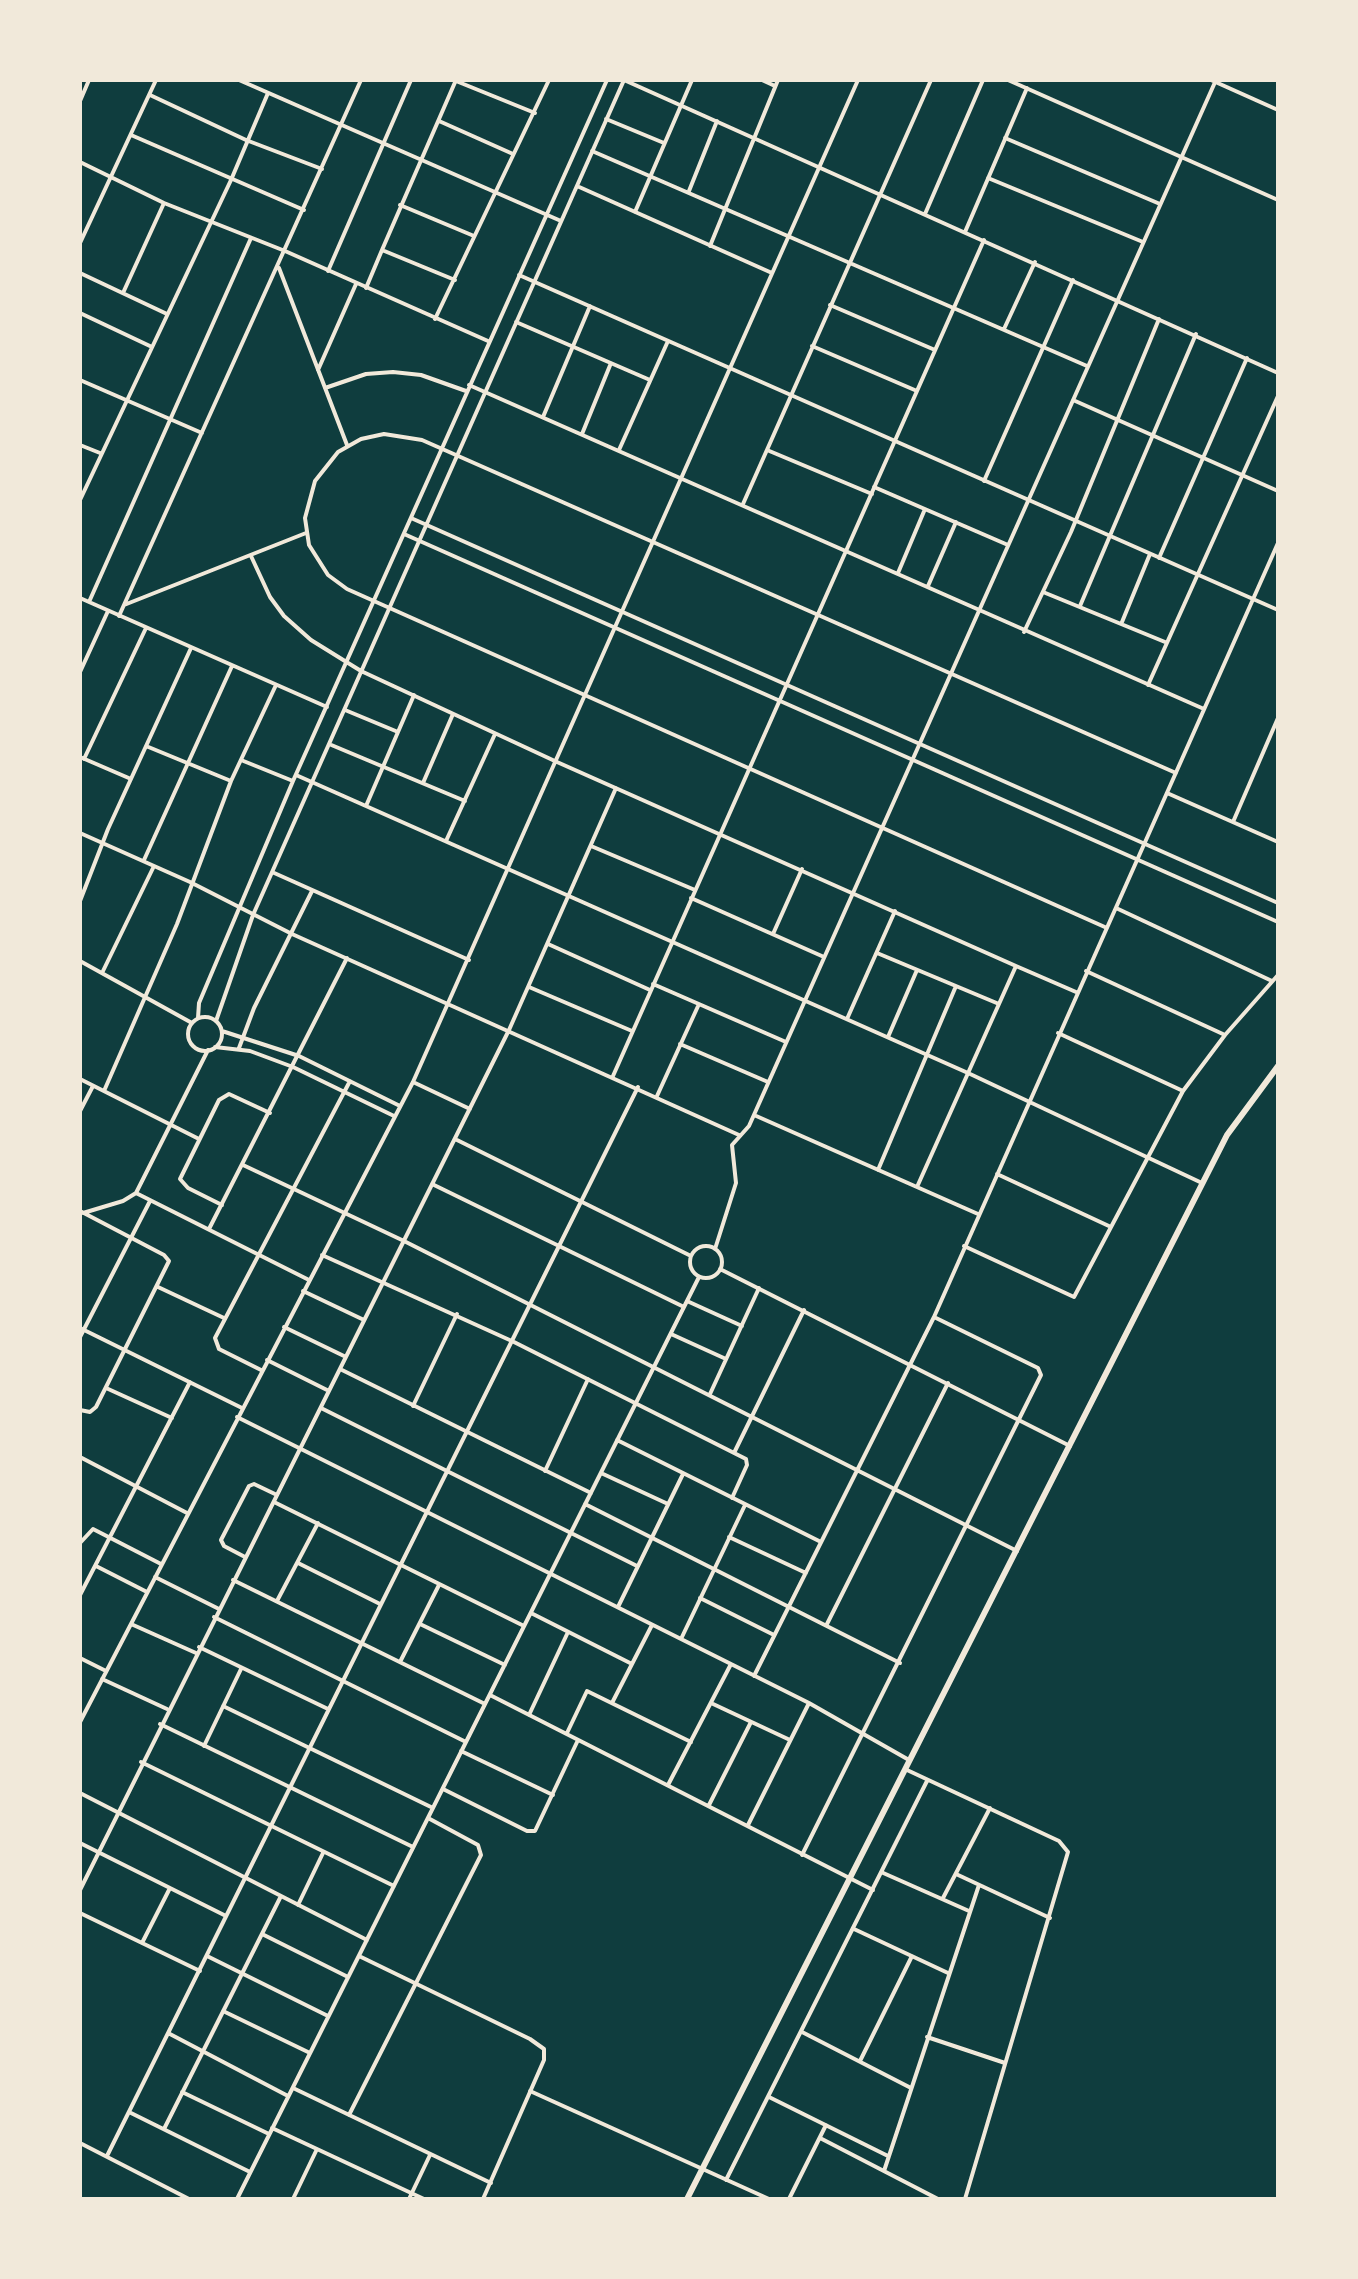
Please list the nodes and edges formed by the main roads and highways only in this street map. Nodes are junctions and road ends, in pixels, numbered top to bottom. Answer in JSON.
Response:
{"nodes":[{"id":1,"x":1278,"y":1066,"type":"edge"},
{"id":2,"x":687,"y":2199,"type":"edge"}],
"edges":[{"from":1,"to":2,"type":"main road"}]}
